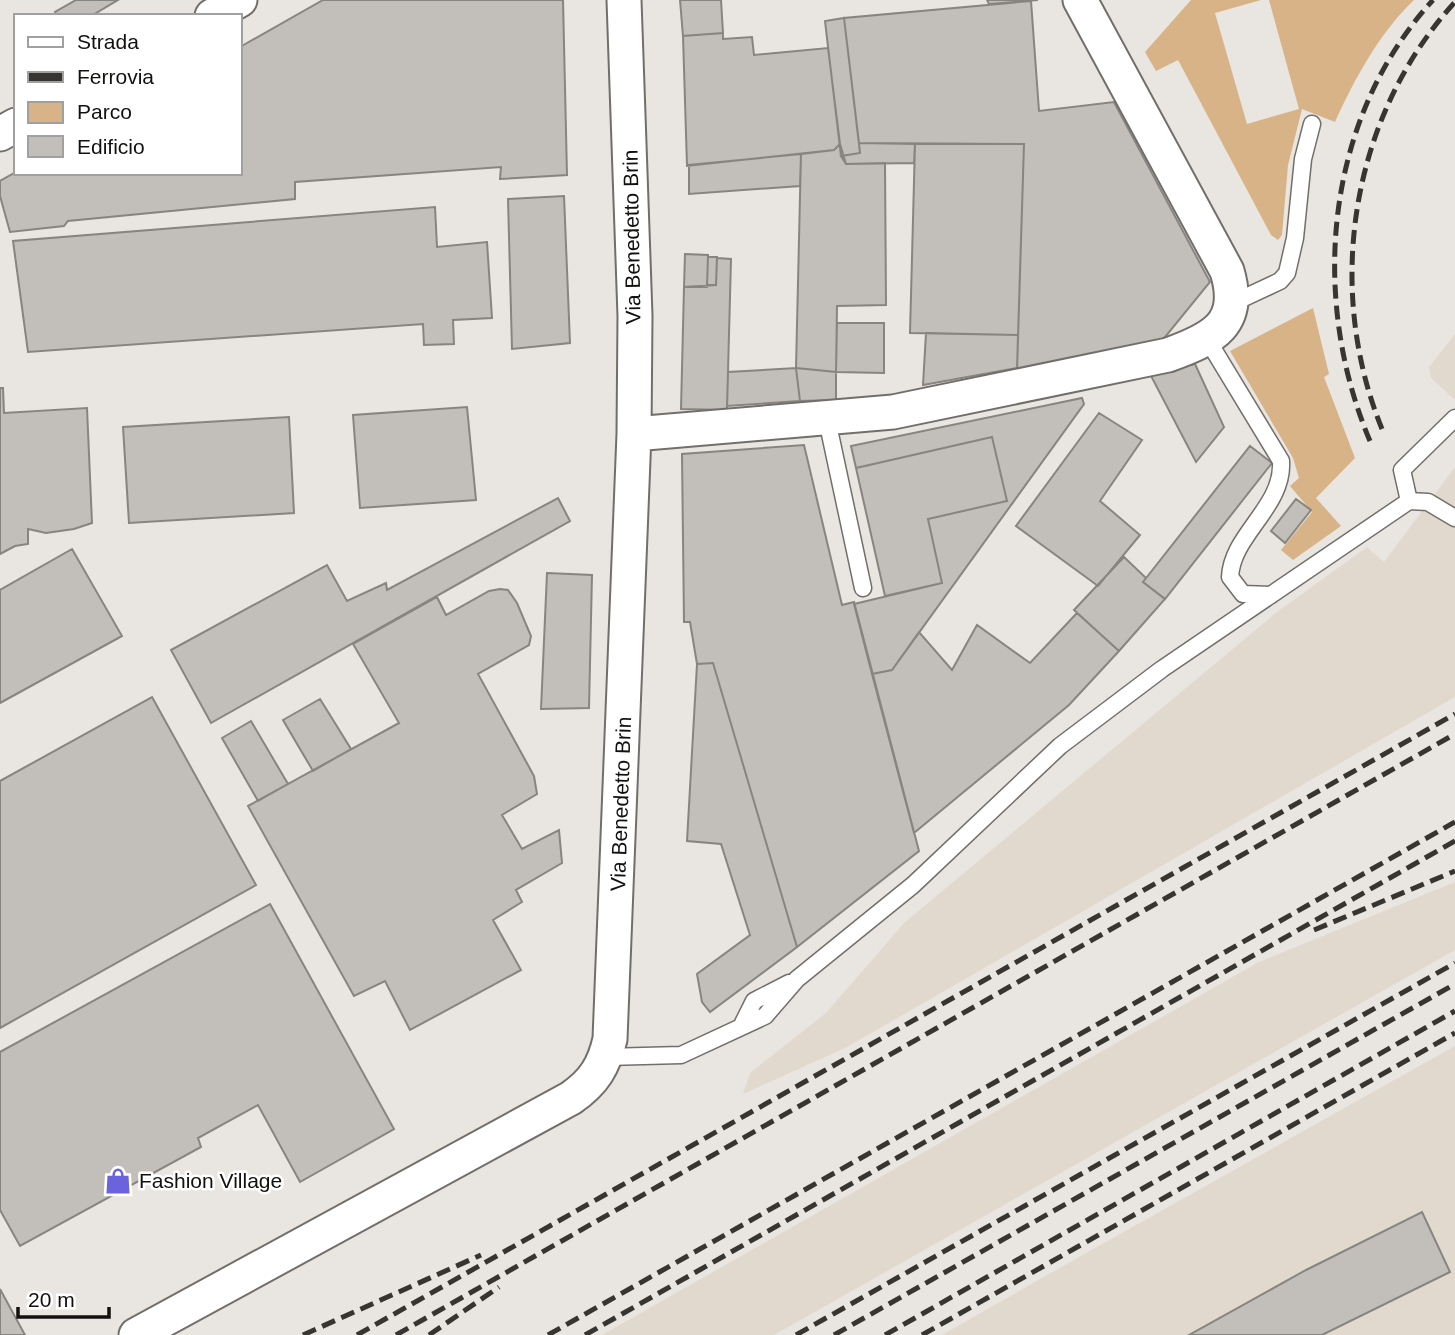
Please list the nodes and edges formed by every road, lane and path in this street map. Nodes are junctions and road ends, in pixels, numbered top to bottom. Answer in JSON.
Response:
{"nodes":[{"id":1,"x":240,"y":0,"type":"edge"},
{"id":2,"x":624,"y":0,"type":"edge"},
{"id":3,"x":1080,"y":0,"type":"edge"},
{"id":4,"x":216,"y":14,"type":"edge"},
{"id":5,"x":1312,"y":124,"type":"dead end"},
{"id":6,"x":1233,"y":303,"type":"junction"},
{"id":7,"x":1207,"y":339,"type":"junction"},
{"id":8,"x":1455,"y":418,"type":"edge"},
{"id":9,"x":827,"y":420,"type":"junction"},
{"id":10,"x":634,"y":434,"type":"junction"},
{"id":11,"x":1409,"y":501,"type":"junction"},
{"id":12,"x":1455,"y":518,"type":"edge"},
{"id":13,"x":863,"y":588,"type":"dead end"},
{"id":14,"x":1277,"y":593,"type":"junction"},
{"id":15,"x":606,"y":1056,"type":"junction"},
{"id":16,"x":136,"y":1335,"type":"edge"}],
"edges":[{"from":1,"to":4,"type":"street"},
{"from":2,"to":10,"type":"street","name":"Via Benedetto Brin"},
{"from":3,"to":6,"type":"street"},
{"from":5,"to":6,"type":"lane"},
{"from":6,"to":7,"type":"street"},
{"from":7,"to":9,"type":"street"},
{"from":7,"to":14,"type":"lane"},
{"from":8,"to":11,"type":"lane"},
{"from":9,"to":10,"type":"street"},
{"from":9,"to":13,"type":"lane"},
{"from":10,"to":15,"type":"street","name":"Via Benedetto Brin"},
{"from":11,"to":12,"type":"lane"},
{"from":11,"to":14,"type":"lane"},
{"from":14,"to":15,"type":"lane"},
{"from":15,"to":16,"type":"street","name":"Via Benedetto Brin"}]}
